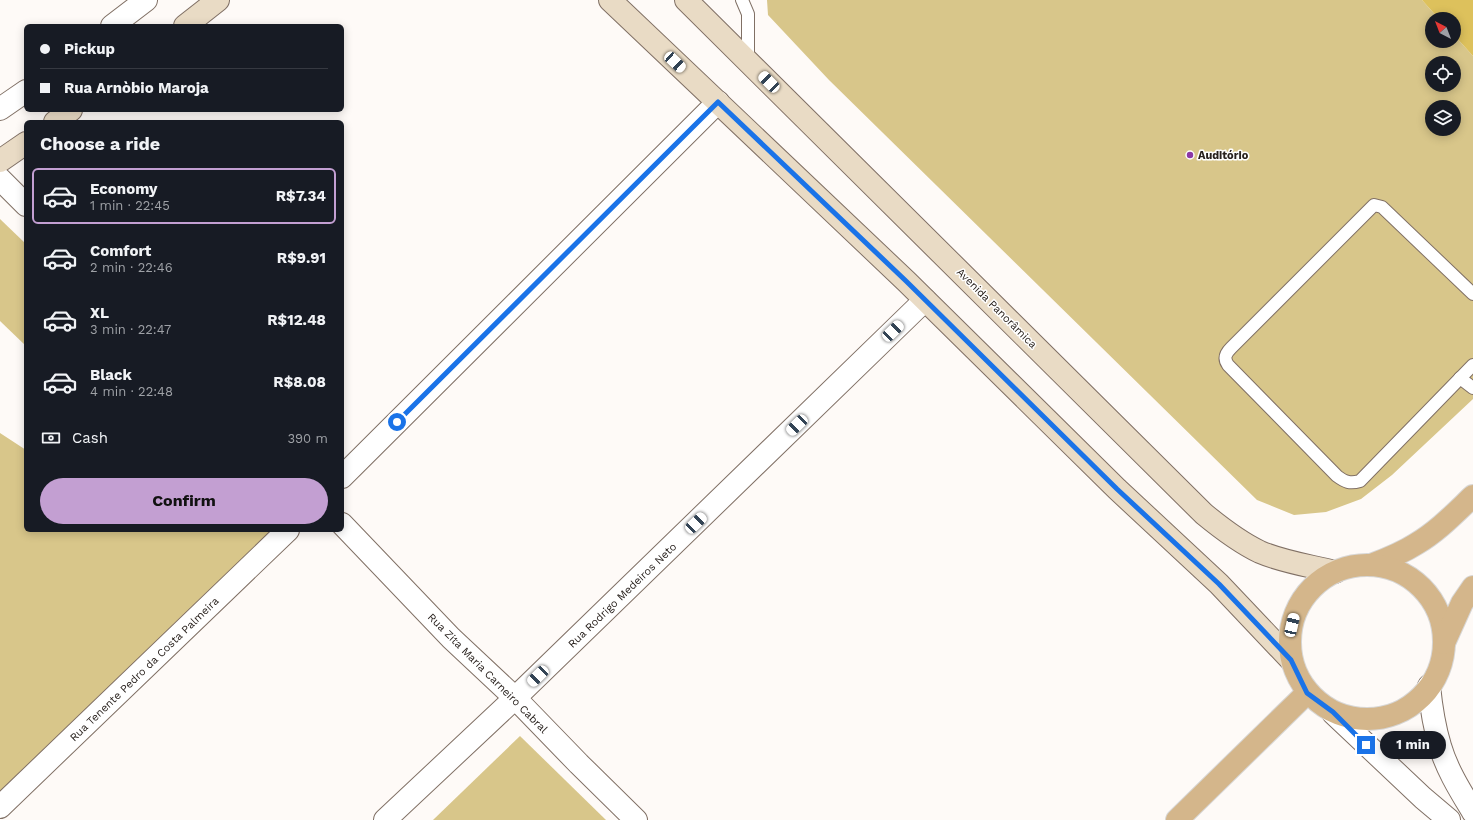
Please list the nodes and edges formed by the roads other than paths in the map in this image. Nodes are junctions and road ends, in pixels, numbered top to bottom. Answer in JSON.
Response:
{"nodes":[{"id":1,"x":146,"y":0,"type":"edge"},
{"id":2,"x":218,"y":0,"type":"edge"},
{"id":3,"x":610,"y":0,"type":"edge"},
{"id":4,"x":686,"y":0,"type":"edge"},
{"id":5,"x":742,"y":0,"type":"edge"},
{"id":6,"x":115,"y":24,"type":"edge"},
{"id":7,"x":188,"y":24,"type":"edge"},
{"id":8,"x":748,"y":61,"type":"junction"},
{"id":9,"x":24,"y":92,"type":"edge"},
{"id":10,"x":718,"y":102,"type":"junction"},
{"id":11,"x":0,"y":109,"type":"edge"},
{"id":12,"x":68,"y":112,"type":"edge"},
{"id":13,"x":58,"y":120,"type":"edge"},
{"id":14,"x":24,"y":144,"type":"edge"},
{"id":15,"x":0,"y":162,"type":"edge"},
{"id":16,"x":0,"y":179,"type":"edge"},
{"id":17,"x":24,"y":203,"type":"edge"},
{"id":18,"x":1473,"y":294,"type":"edge"},
{"id":19,"x":925,"y":300,"type":"junction"},
{"id":20,"x":1473,"y":366,"type":"edge"},
{"id":21,"x":1460,"y":378,"type":"junction"},
{"id":22,"x":1473,"y":388,"type":"edge"},
{"id":23,"x":344,"y":475,"type":"edge"},
{"id":24,"x":1473,"y":496,"type":"edge"},
{"id":25,"x":344,"y":526,"type":"edge"},
{"id":26,"x":286,"y":532,"type":"edge"},
{"id":27,"x":1372,"y":565,"type":"junction"},
{"id":28,"x":1335,"y":572,"type":"junction"},
{"id":29,"x":1473,"y":587,"type":"edge"},
{"id":30,"x":1444,"y":643,"type":"junction"},
{"id":31,"x":1291,"y":660,"type":"junction"},
{"id":32,"x":1429,"y":686,"type":"junction"},
{"id":33,"x":1307,"y":693,"type":"junction"},
{"id":34,"x":515,"y":698,"type":"junction"},
{"id":35,"x":1333,"y":712,"type":"junction"},
{"id":36,"x":0,"y":807,"type":"edge"},
{"id":37,"x":1473,"y":812,"type":"edge"},
{"id":38,"x":384,"y":820,"type":"edge"},
{"id":39,"x":636,"y":820,"type":"edge"},
{"id":40,"x":1177,"y":820,"type":"edge"},
{"id":41,"x":1449,"y":820,"type":"edge"}],
"edges":[{"from":1,"to":6,"type":"street"},
{"from":2,"to":7,"type":"street"},
{"from":3,"to":10,"type":"street"},
{"from":4,"to":8,"type":"street","name":"Avenida Panorâmica"},
{"from":5,"to":8,"type":"lane"},
{"from":8,"to":28,"type":"street","name":"Avenida Panorâmica"},
{"from":9,"to":11,"type":"street"},
{"from":10,"to":19,"type":"street"},
{"from":10,"to":23,"type":"street"},
{"from":12,"to":13,"type":"street"},
{"from":14,"to":15,"type":"street"},
{"from":16,"to":17,"type":"street"},
{"from":18,"to":21,"type":"lane"},
{"from":19,"to":31,"type":"street"},
{"from":19,"to":34,"type":"street","name":"Rua Rodrigo Medeiros Neto"},
{"from":20,"to":21,"type":"lane"},
{"from":21,"to":22,"type":"lane"},
{"from":24,"to":27,"type":"main road"},
{"from":25,"to":34,"type":"street","name":"Rua Zita Maria Carneiro Cabral"},
{"from":26,"to":36,"type":"street","name":"Rua Tenente Pedro da Costa Palmeira"},
{"from":27,"to":28,"type":"main road"},
{"from":27,"to":30,"type":"main road"},
{"from":28,"to":31,"type":"main road"},
{"from":29,"to":30,"type":"main road"},
{"from":30,"to":32,"type":"main road"},
{"from":31,"to":33,"type":"main road"},
{"from":32,"to":35,"type":"main road"},
{"from":32,"to":37,"type":"street"},
{"from":33,"to":35,"type":"main road"},
{"from":33,"to":40,"type":"main road"},
{"from":34,"to":38,"type":"street","name":"Rua Rodrigo Medeiros Neto"},
{"from":34,"to":39,"type":"street","name":"Rua Zita Maria Carneiro Cabral"},
{"from":35,"to":41,"type":"street"}]}
